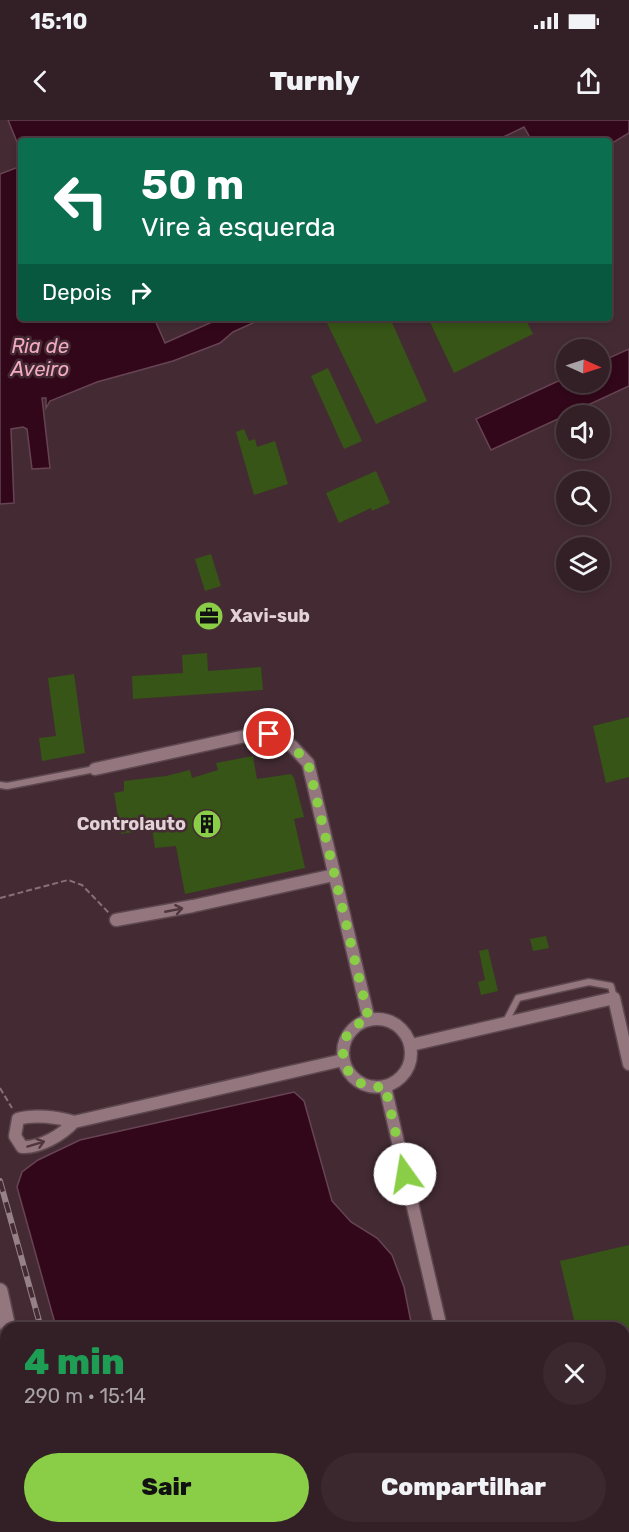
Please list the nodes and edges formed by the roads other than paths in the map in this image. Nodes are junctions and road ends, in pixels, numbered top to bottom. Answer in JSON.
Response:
{"nodes":[{"id":1,"x":95,"y":769,"type":"joint"},
{"id":2,"x":0,"y":785,"type":"edge"},
{"id":3,"x":334,"y":875,"type":"junction"},
{"id":4,"x":116,"y":920,"type":"road end"},
{"id":5,"x":614,"y":998,"type":"junction"},
{"id":6,"x":369,"y":1020,"type":"junction"},
{"id":7,"x":504,"y":1024,"type":"junction"},
{"id":8,"x":411,"y":1045,"type":"junction"},
{"id":9,"x":343,"y":1060,"type":"junction"},
{"id":10,"x":629,"y":1064,"type":"edge"},
{"id":11,"x":385,"y":1086,"type":"junction"},
{"id":12,"x":74,"y":1122,"type":"junction"},
{"id":13,"x":0,"y":1291,"type":"edge"},
{"id":14,"x":7,"y":1322,"type":"edge"},
{"id":15,"x":440,"y":1322,"type":"edge"}],
"edges":[{"from":1,"to":2,"type":"lane"},
{"from":1,"to":3,"type":"street"},
{"from":4,"to":3,"type":"street","one_way":true},
{"from":3,"to":6,"type":"street"},
{"from":5,"to":7,"type":"street"},
{"from":5,"to":7,"type":"lane"},
{"from":5,"to":10,"type":"street"},
{"from":6,"to":8,"type":"street"},
{"from":6,"to":9,"type":"street"},
{"from":7,"to":8,"type":"street"},
{"from":8,"to":11,"type":"street"},
{"from":9,"to":11,"type":"street"},
{"from":9,"to":12,"type":"street"},
{"from":11,"to":15,"type":"street"},
{"from":12,"to":12,"type":"street","one_way":true},
{"from":13,"to":14,"type":"street"}]}
